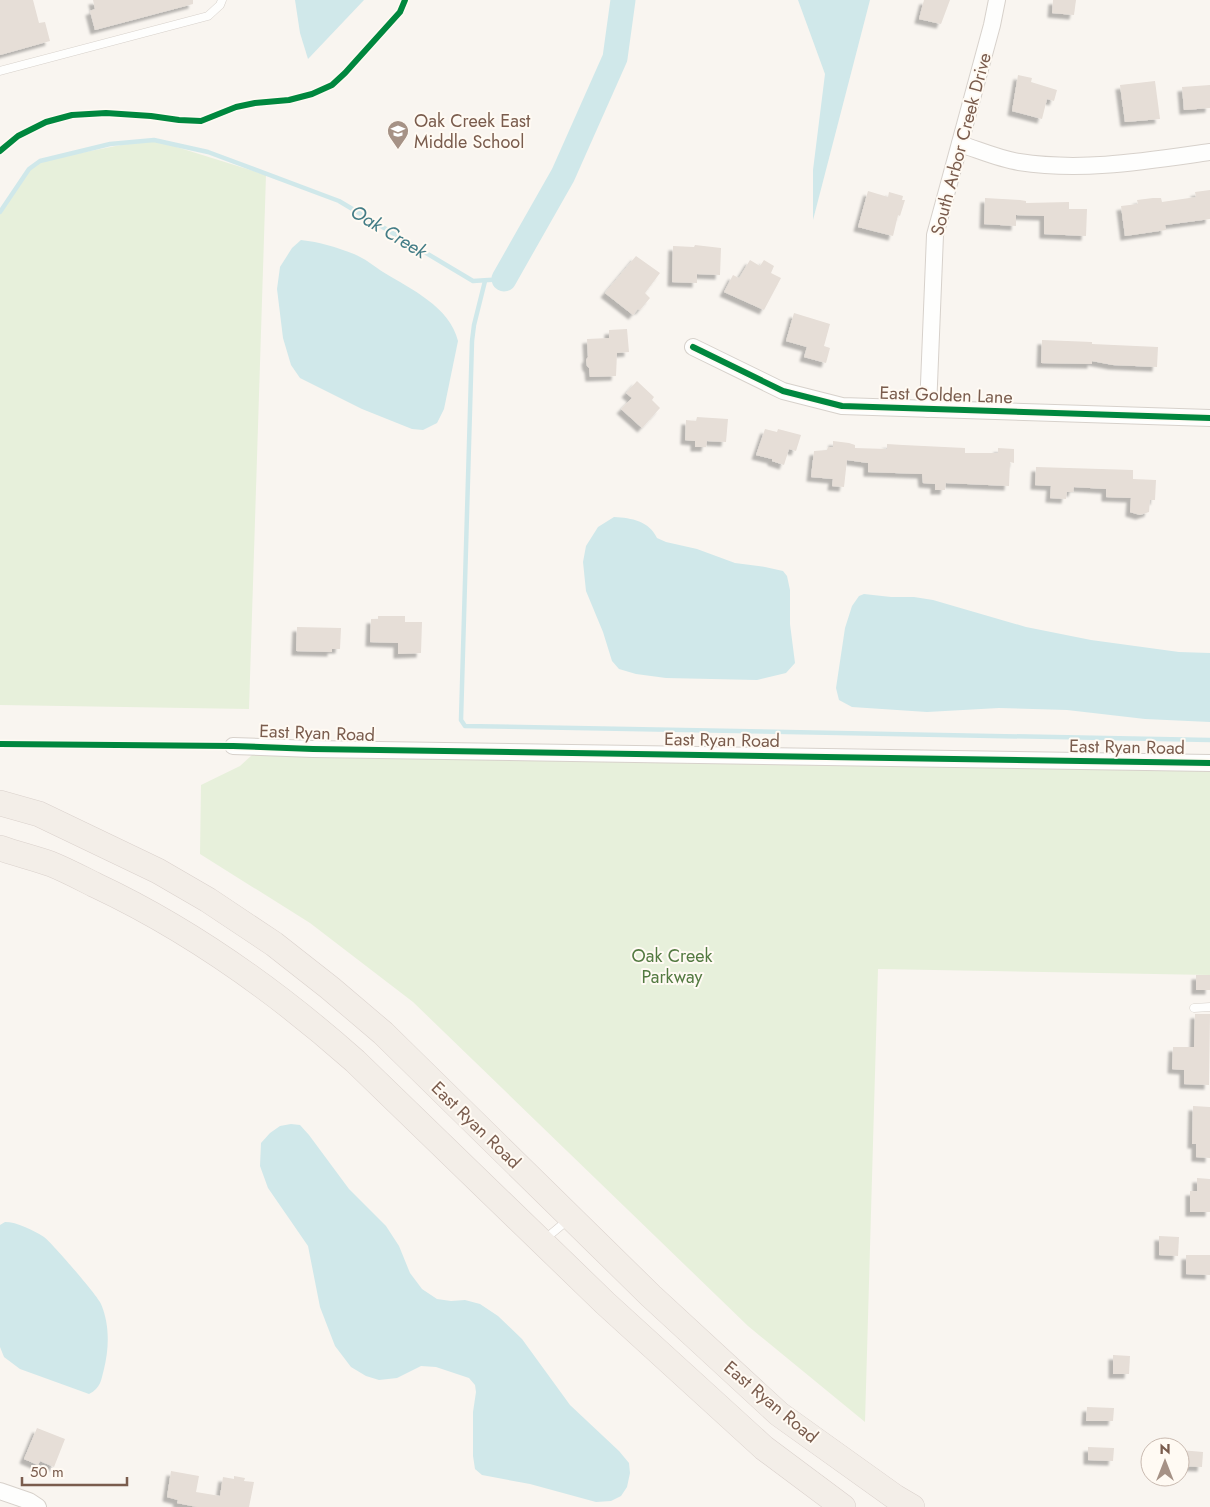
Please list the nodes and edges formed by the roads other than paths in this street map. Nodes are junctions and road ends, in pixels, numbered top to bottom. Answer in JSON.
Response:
{"nodes":[{"id":1,"x":222,"y":0,"type":"edge"},
{"id":2,"x":997,"y":0,"type":"edge"},
{"id":3,"x":0,"y":71,"type":"edge"},
{"id":4,"x":960,"y":144,"type":"junction"},
{"id":5,"x":1210,"y":152,"type":"edge"},
{"id":6,"x":693,"y":348,"type":"dead end"},
{"id":7,"x":928,"y":409,"type":"junction"},
{"id":8,"x":1210,"y":418,"type":"edge"},
{"id":9,"x":233,"y":746,"type":"dead end"},
{"id":10,"x":1210,"y":763,"type":"edge"},
{"id":11,"x":0,"y":803,"type":"edge"},
{"id":12,"x":0,"y":848,"type":"edge"},
{"id":13,"x":1194,"y":1008,"type":"dead end"},
{"id":14,"x":1210,"y":1008,"type":"edge"},
{"id":15,"x":571,"y":1217,"type":"junction"},
{"id":16,"x":542,"y":1242,"type":"junction"},
{"id":17,"x":0,"y":1491,"type":"edge"},
{"id":18,"x":38,"y":1507,"type":"edge"},
{"id":19,"x":844,"y":1507,"type":"edge"},
{"id":20,"x":912,"y":1507,"type":"edge"}],
"edges":[{"from":1,"to":3,"type":"lane"},
{"from":2,"to":4,"type":"street","name":"South Arbor Creek Drive"},
{"from":4,"to":5,"type":"street"},
{"from":4,"to":7,"type":"street","name":"South Arbor Creek Drive"},
{"from":6,"to":7,"type":"street","name":"East Golden Lane"},
{"from":7,"to":8,"type":"street","name":"East Golden Lane"},
{"from":9,"to":10,"type":"street","name":"East Ryan Road"},
{"from":11,"to":15,"type":"main road","name":"East Ryan Road"},
{"from":12,"to":16,"type":"main road","name":"East Ryan Road"},
{"from":13,"to":14,"type":"lane"},
{"from":15,"to":16,"type":"lane"},
{"from":15,"to":20,"type":"main road","name":"East Ryan Road"},
{"from":16,"to":19,"type":"main road","name":"East Ryan Road"},
{"from":17,"to":18,"type":"street"}]}
